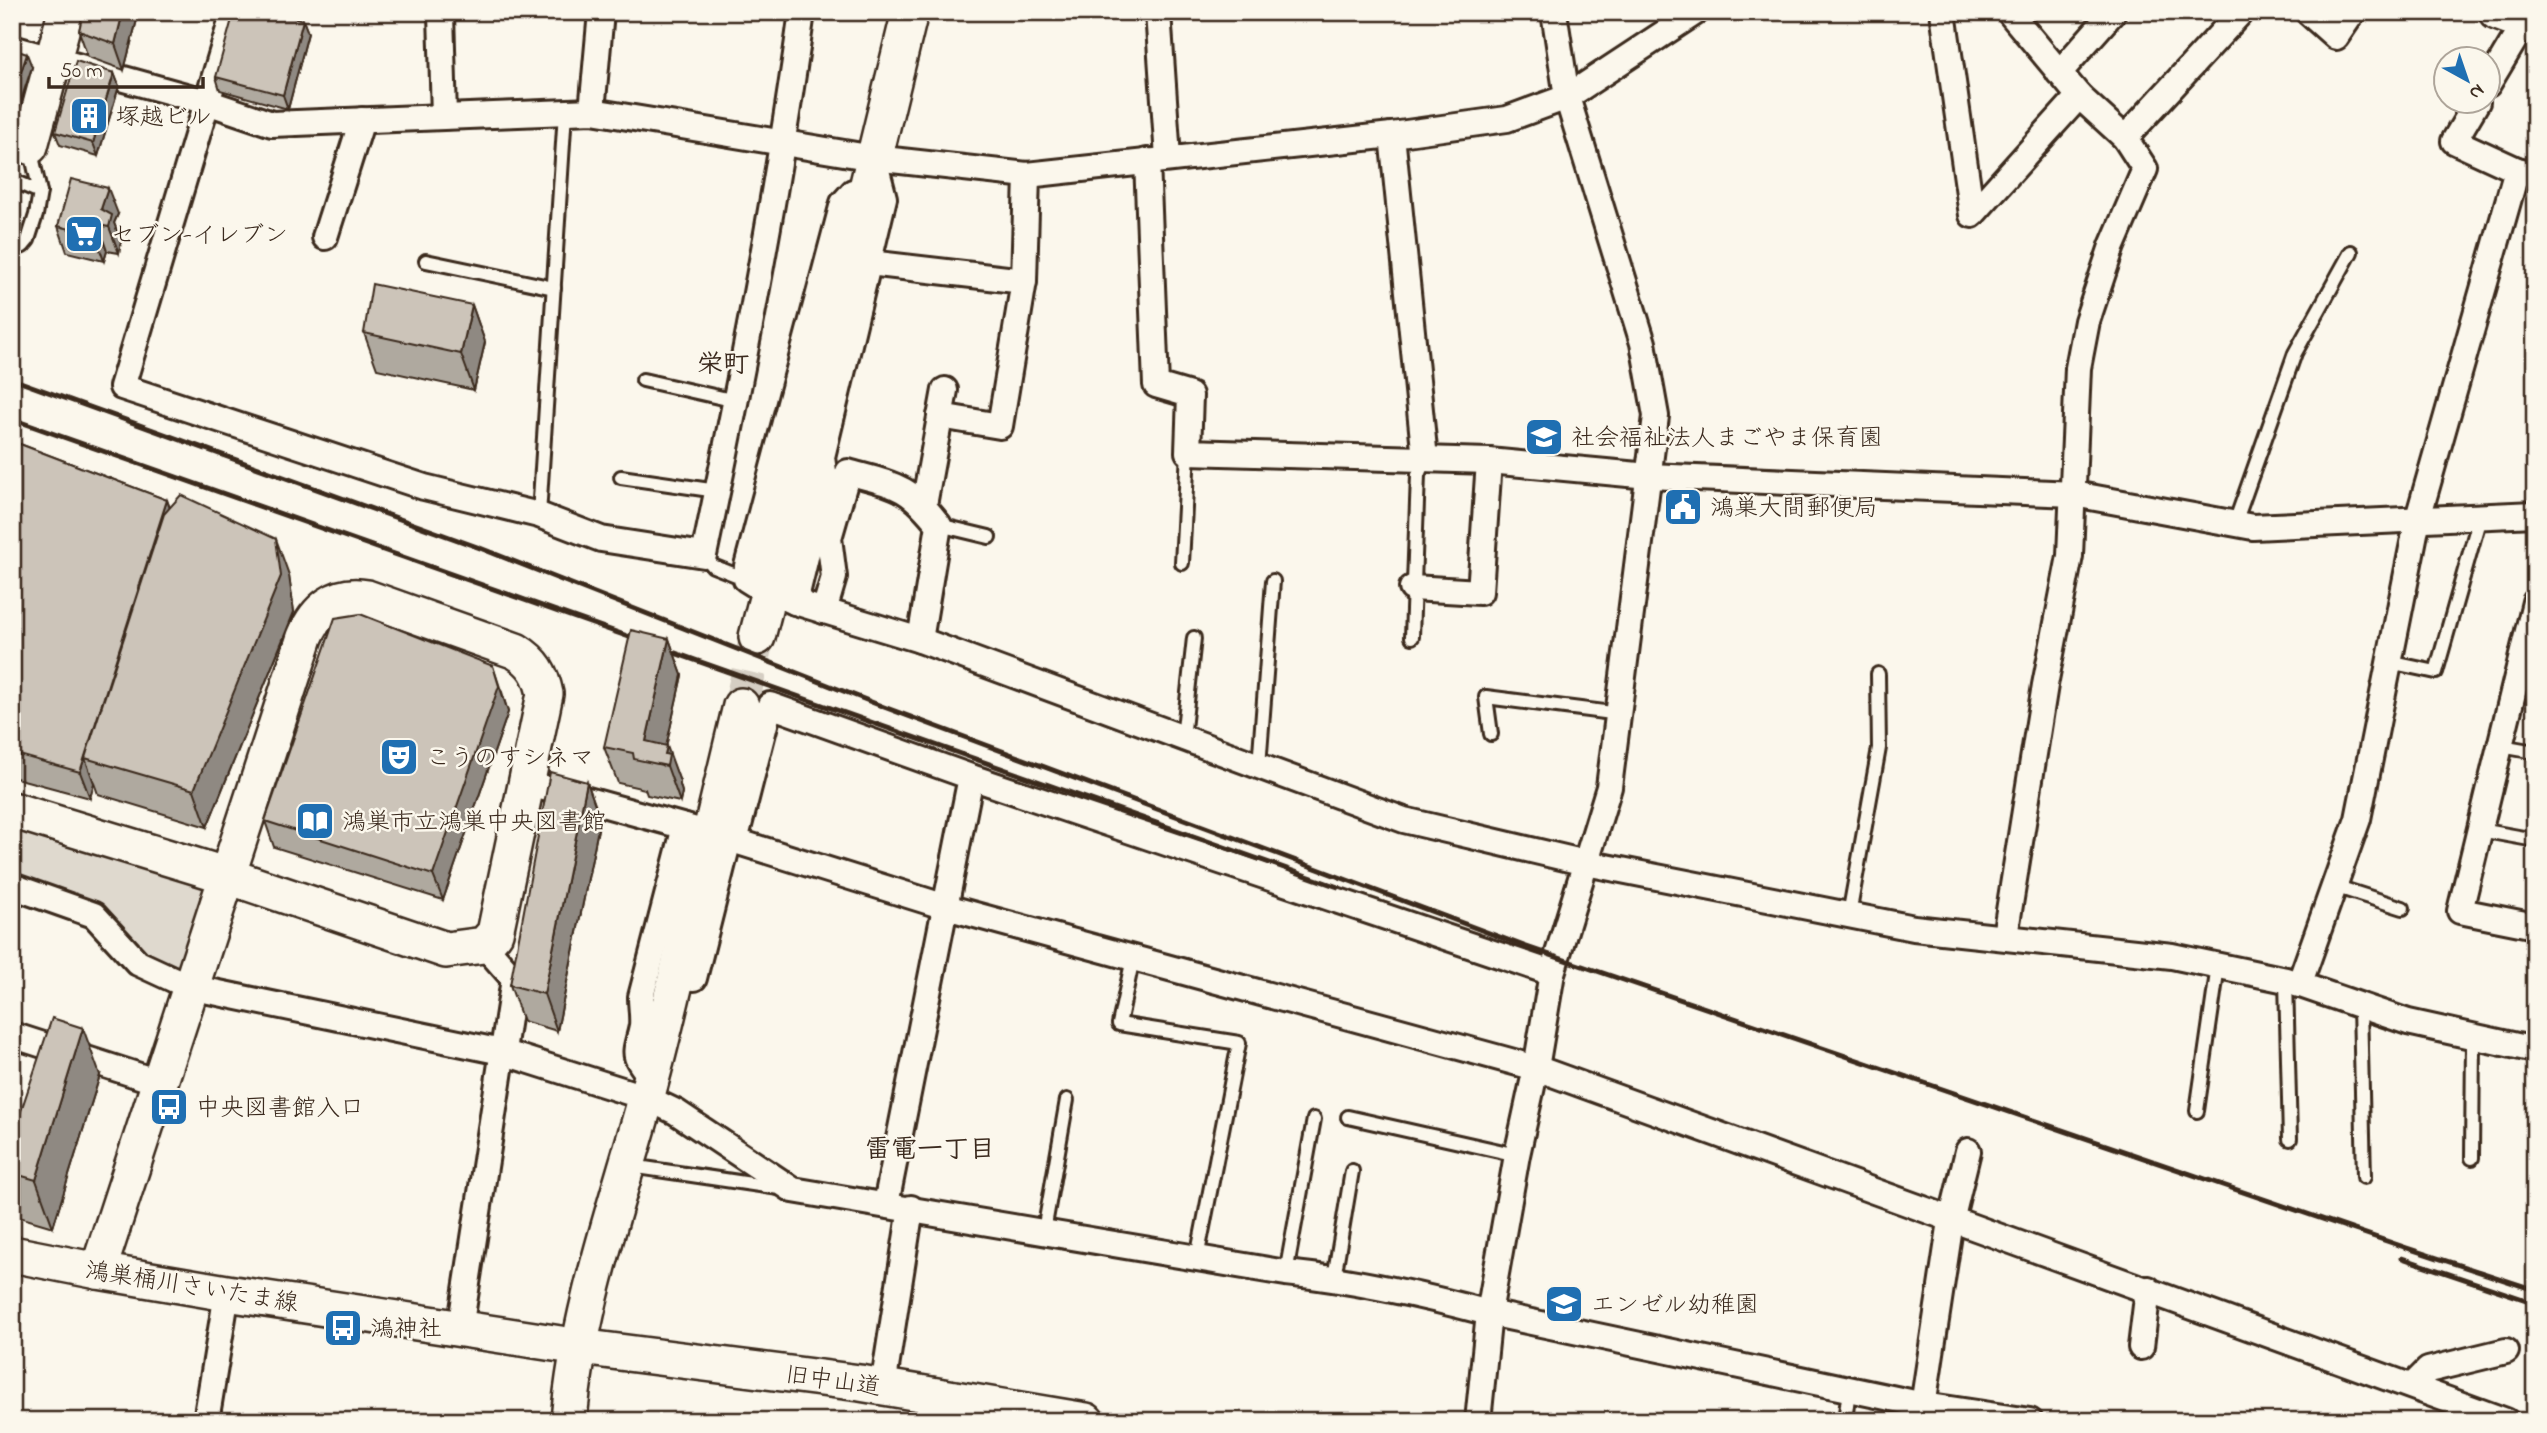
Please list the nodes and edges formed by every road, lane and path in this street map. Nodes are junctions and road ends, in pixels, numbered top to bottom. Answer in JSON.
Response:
{"nodes":[{"id":1,"x":66,"y":12,"type":"edge"},
{"id":2,"x":234,"y":12,"type":"edge"},
{"id":3,"x":601,"y":12,"type":"edge"},
{"id":4,"x":803,"y":12,"type":"edge"},
{"id":5,"x":910,"y":12,"type":"edge"},
{"id":6,"x":1158,"y":12,"type":"edge"},
{"id":7,"x":1554,"y":12,"type":"edge"},
{"id":8,"x":1696,"y":12,"type":"edge"},
{"id":9,"x":1943,"y":12,"type":"edge"},
{"id":10,"x":2009,"y":12,"type":"edge"},
{"id":11,"x":2113,"y":12,"type":"edge"},
{"id":12,"x":2241,"y":12,"type":"edge"},
{"id":13,"x":2308,"y":12,"type":"edge"},
{"id":14,"x":2353,"y":12,"type":"edge"},
{"id":15,"x":441,"y":14,"type":"edge"},
{"id":16,"x":2522,"y":18,"type":"edge"},
{"id":17,"x":12,"y":48,"type":"edge"},
{"id":18,"x":2502,"y":56,"type":"edge"},
{"id":19,"x":53,"y":60,"type":"junction"},
{"id":20,"x":2059,"y":73,"type":"junction"},
{"id":21,"x":2079,"y":96,"type":"junction"},
{"id":22,"x":1567,"y":97,"type":"junction"},
{"id":23,"x":207,"y":102,"type":"junction"},
{"id":24,"x":592,"y":111,"type":"junction"},
{"id":25,"x":565,"y":112,"type":"junction"},
{"id":26,"x":444,"y":116,"type":"junction"},
{"id":27,"x":2469,"y":116,"type":"edge"},
{"id":28,"x":362,"y":120,"type":"junction"},
{"id":29,"x":1392,"y":135,"type":"junction"},
{"id":30,"x":2125,"y":138,"type":"junction"},
{"id":31,"x":784,"y":141,"type":"junction"},
{"id":32,"x":26,"y":151,"type":"joint"},
{"id":33,"x":874,"y":158,"type":"junction"},
{"id":34,"x":1157,"y":160,"type":"junction"},
{"id":35,"x":2526,"y":172,"type":"edge"},
{"id":36,"x":1027,"y":175,"type":"junction"},
{"id":37,"x":12,"y":180,"type":"edge"},
{"id":38,"x":40,"y":192,"type":"junction"},
{"id":39,"x":325,"y":237,"type":"dead end"},
{"id":40,"x":12,"y":250,"type":"edge"},
{"id":41,"x":2351,"y":252,"type":"dead end"},
{"id":42,"x":426,"y":261,"type":"dead end"},
{"id":43,"x":869,"y":263,"type":"junction"},
{"id":44,"x":1024,"y":281,"type":"junction"},
{"id":45,"x":554,"y":288,"type":"junction"},
{"id":46,"x":643,"y":380,"type":"dead end"},
{"id":47,"x":945,"y":390,"type":"dead end"},
{"id":48,"x":736,"y":401,"type":"junction"},
{"id":49,"x":940,"y":416,"type":"junction"},
{"id":50,"x":1188,"y":452,"type":"junction"},
{"id":51,"x":1425,"y":459,"type":"junction"},
{"id":52,"x":1489,"y":461,"type":"junction"},
{"id":53,"x":1649,"y":476,"type":"junction"},
{"id":54,"x":621,"y":477,"type":"dead end"},
{"id":55,"x":718,"y":491,"type":"junction"},
{"id":56,"x":2074,"y":494,"type":"junction"},
{"id":57,"x":924,"y":505,"type":"junction"},
{"id":58,"x":2535,"y":514,"type":"edge"},
{"id":59,"x":539,"y":515,"type":"junction"},
{"id":60,"x":2480,"y":517,"type":"junction"},
{"id":61,"x":2418,"y":518,"type":"junction"},
{"id":62,"x":2235,"y":523,"type":"junction"},
{"id":63,"x":939,"y":525,"type":"junction"},
{"id":64,"x":989,"y":537,"type":"dead end"},
{"id":65,"x":704,"y":555,"type":"junction"},
{"id":66,"x":1182,"y":563,"type":"dead end"},
{"id":67,"x":1273,"y":581,"type":"dead end"},
{"id":68,"x":1412,"y":589,"type":"junction"},
{"id":69,"x":769,"y":591,"type":"junction"},
{"id":70,"x":2535,"y":602,"type":"edge"},
{"id":71,"x":824,"y":611,"type":"junction"},
{"id":72,"x":757,"y":637,"type":"tunnel mouth"},
{"id":73,"x":1412,"y":637,"type":"dead end"},
{"id":74,"x":1194,"y":638,"type":"dead end"},
{"id":75,"x":920,"y":640,"type":"junction"},
{"id":76,"x":2389,"y":662,"type":"junction"},
{"id":77,"x":2527,"y":667,"type":"edge"},
{"id":78,"x":1878,"y":674,"type":"dead end"},
{"id":79,"x":741,"y":706,"type":"tunnel mouth"},
{"id":80,"x":1619,"y":714,"type":"junction"},
{"id":81,"x":1492,"y":734,"type":"dead end"},
{"id":82,"x":1183,"y":738,"type":"junction"},
{"id":83,"x":2501,"y":746,"type":"junction"},
{"id":84,"x":2535,"y":752,"type":"edge"},
{"id":85,"x":1259,"y":766,"type":"junction"},
{"id":86,"x":971,"y":777,"type":"junction"},
{"id":87,"x":527,"y":783,"type":"junction"},
{"id":88,"x":12,"y":810,"type":"edge"},
{"id":89,"x":2480,"y":830,"type":"junction"},
{"id":90,"x":714,"y":836,"type":"junction"},
{"id":91,"x":2535,"y":840,"type":"edge"},
{"id":92,"x":1586,"y":863,"type":"junction"},
{"id":93,"x":228,"y":876,"type":"junction"},
{"id":94,"x":12,"y":886,"type":"edge"},
{"id":95,"x":2334,"y":886,"type":"junction"},
{"id":96,"x":946,"y":907,"type":"junction"},
{"id":97,"x":2403,"y":908,"type":"dead end"},
{"id":98,"x":1849,"y":915,"type":"junction"},
{"id":99,"x":2535,"y":926,"type":"edge"},
{"id":100,"x":2005,"y":936,"type":"junction"},
{"id":101,"x":484,"y":945,"type":"junction"},
{"id":102,"x":1133,"y":958,"type":"junction"},
{"id":103,"x":2218,"y":966,"type":"junction"},
{"id":104,"x":1552,"y":973,"type":"junction"},
{"id":105,"x":2292,"y":983,"type":"junction"},
{"id":106,"x":190,"y":987,"type":"junction"},
{"id":107,"x":2360,"y":1006,"type":"junction"},
{"id":108,"x":12,"y":1035,"type":"edge"},
{"id":109,"x":2473,"y":1038,"type":"junction"},
{"id":110,"x":2535,"y":1050,"type":"edge"},
{"id":111,"x":502,"y":1052,"type":"junction"},
{"id":112,"x":1536,"y":1068,"type":"junction"},
{"id":113,"x":158,"y":1082,"type":"junction"},
{"id":114,"x":649,"y":1088,"type":"junction"},
{"id":115,"x":1067,"y":1100,"type":"dead end"},
{"id":116,"x":2197,"y":1111,"type":"dead end"},
{"id":117,"x":1348,"y":1117,"type":"dead end"},
{"id":118,"x":1314,"y":1118,"type":"dead end"},
{"id":119,"x":2290,"y":1139,"type":"dead end"},
{"id":120,"x":1968,"y":1150,"type":"dead end"},
{"id":121,"x":1517,"y":1155,"type":"junction"},
{"id":122,"x":2472,"y":1158,"type":"dead end"},
{"id":123,"x":627,"y":1166,"type":"junction"},
{"id":124,"x":1352,"y":1171,"type":"dead end"},
{"id":125,"x":2364,"y":1177,"type":"dead end"},
{"id":126,"x":793,"y":1190,"type":"junction"},
{"id":127,"x":886,"y":1204,"type":"junction"},
{"id":128,"x":911,"y":1208,"type":"junction"},
{"id":129,"x":1951,"y":1221,"type":"junction"},
{"id":130,"x":1044,"y":1231,"type":"junction"},
{"id":131,"x":12,"y":1254,"type":"edge"},
{"id":132,"x":1197,"y":1258,"type":"junction"},
{"id":133,"x":98,"y":1271,"type":"junction"},
{"id":134,"x":1286,"y":1273,"type":"junction"},
{"id":135,"x":1334,"y":1278,"type":"junction"},
{"id":136,"x":2148,"y":1289,"type":"junction"},
{"id":137,"x":227,"y":1293,"type":"junction"},
{"id":138,"x":1489,"y":1313,"type":"junction"},
{"id":139,"x":460,"y":1329,"type":"junction"},
{"id":140,"x":580,"y":1347,"type":"junction"},
{"id":141,"x":2141,"y":1347,"type":"dead end"},
{"id":142,"x":2505,"y":1351,"type":"dead end"},
{"id":143,"x":2412,"y":1385,"type":"junction"},
{"id":144,"x":883,"y":1387,"type":"junction"},
{"id":145,"x":1849,"y":1389,"type":"junction"},
{"id":146,"x":1922,"y":1413,"type":"edge"},
{"id":147,"x":206,"y":1421,"type":"edge"},
{"id":148,"x":569,"y":1421,"type":"edge"},
{"id":149,"x":1086,"y":1421,"type":"edge"},
{"id":150,"x":1478,"y":1421,"type":"edge"},
{"id":151,"x":1845,"y":1421,"type":"edge"},
{"id":152,"x":2030,"y":1421,"type":"edge"},
{"id":153,"x":2506,"y":1421,"type":"edge"}],
"edges":[{"from":1,"to":19,"type":"street"},
{"from":2,"to":23,"type":"street"},
{"from":3,"to":24,"type":"street"},
{"from":4,"to":31,"type":"street"},
{"from":5,"to":33,"type":"street"},
{"from":6,"to":34,"type":"street"},
{"from":7,"to":22,"type":"street"},
{"from":8,"to":22,"type":"street"},
{"from":9,"to":21,"type":"street"},
{"from":10,"to":20,"type":"street"},
{"from":11,"to":20,"type":"street"},
{"from":12,"to":30,"type":"street"},
{"from":13,"to":14,"type":"street"},
{"from":15,"to":26,"type":"street"},
{"from":16,"to":18,"type":"street"},
{"from":17,"to":19,"type":"street"},
{"from":19,"to":23,"type":"street"},
{"from":19,"to":32,"type":"street"},
{"from":20,"to":21,"type":"street"},
{"from":21,"to":30,"type":"street"},
{"from":22,"to":29,"type":"street"},
{"from":22,"to":53,"type":"street"},
{"from":23,"to":28,"type":"street"},
{"from":23,"to":59,"type":"street"},
{"from":24,"to":25,"type":"street"},
{"from":24,"to":31,"type":"street"},
{"from":25,"to":26,"type":"street"},
{"from":25,"to":45,"type":"lane"},
{"from":26,"to":28,"type":"street"},
{"from":27,"to":35,"type":"street"},
{"from":28,"to":39,"type":"street"},
{"from":29,"to":34,"type":"street"},
{"from":29,"to":51,"type":"street"},
{"from":30,"to":56,"type":"street"},
{"from":31,"to":33,"type":"street"},
{"from":31,"to":48,"type":"street"},
{"from":32,"to":38,"type":"lane"},
{"from":33,"to":36,"type":"street"},
{"from":33,"to":43,"type":"street"},
{"from":33,"to":69,"type":"street"},
{"from":34,"to":36,"type":"street"},
{"from":34,"to":50,"type":"street"},
{"from":35,"to":61,"type":"street"},
{"from":36,"to":44,"type":"street"},
{"from":37,"to":38,"type":"lane"},
{"from":38,"to":40,"type":"lane"},
{"from":41,"to":62,"type":"lane"},
{"from":42,"to":45,"type":"lane"},
{"from":43,"to":44,"type":"street"},
{"from":43,"to":69,"type":"street"},
{"from":44,"to":49,"type":"street"},
{"from":45,"to":59,"type":"lane"},
{"from":46,"to":48,"type":"lane"},
{"from":47,"to":49,"type":"street"},
{"from":48,"to":55,"type":"street"},
{"from":49,"to":57,"type":"street"},
{"from":50,"to":51,"type":"street"},
{"from":50,"to":66,"type":"lane"},
{"from":51,"to":52,"type":"street"},
{"from":51,"to":68,"type":"lane"},
{"from":52,"to":53,"type":"street"},
{"from":52,"to":68,"type":"street"},
{"from":53,"to":56,"type":"street"},
{"from":53,"to":80,"type":"street"},
{"from":54,"to":55,"type":"lane"},
{"from":55,"to":65,"type":"street"},
{"from":56,"to":62,"type":"street"},
{"from":56,"to":100,"type":"street"},
{"from":57,"to":63,"type":"street"},
{"from":57,"to":71,"type":"street"},
{"from":58,"to":60,"type":"street"},
{"from":59,"to":65,"type":"street"},
{"from":60,"to":61,"type":"street"},
{"from":60,"to":76,"type":"lane"},
{"from":61,"to":62,"type":"street"},
{"from":61,"to":76,"type":"street"},
{"from":63,"to":64,"type":"lane"},
{"from":63,"to":75,"type":"street"},
{"from":65,"to":69,"type":"lane"},
{"from":67,"to":85,"type":"lane"},
{"from":68,"to":73,"type":"lane"},
{"from":69,"to":71,"type":"street"},
{"from":69,"to":72,"type":"street"},
{"from":70,"to":77,"type":"street"},
{"from":71,"to":75,"type":"street"},
{"from":74,"to":82,"type":"lane"},
{"from":75,"to":82,"type":"street"},
{"from":76,"to":95,"type":"street"},
{"from":77,"to":83,"type":"street"},
{"from":78,"to":98,"type":"lane"},
{"from":79,"to":90,"type":"street"},
{"from":80,"to":81,"type":"lane"},
{"from":80,"to":92,"type":"street"},
{"from":82,"to":85,"type":"street"},
{"from":83,"to":84,"type":"lane"},
{"from":83,"to":89,"type":"street"},
{"from":85,"to":92,"type":"street"},
{"from":86,"to":90,"type":"street"},
{"from":86,"to":96,"type":"street"},
{"from":86,"to":104,"type":"street"},
{"from":87,"to":90,"type":"street"},
{"from":87,"to":93,"type":"street"},
{"from":87,"to":101,"type":"street"},
{"from":88,"to":93,"type":"street"},
{"from":89,"to":91,"type":"lane"},
{"from":89,"to":99,"type":"street"},
{"from":90,"to":96,"type":"street"},
{"from":90,"to":114,"type":"street"},
{"from":92,"to":98,"type":"street"},
{"from":92,"to":104,"type":"street"},
{"from":93,"to":101,"type":"street"},
{"from":93,"to":106,"type":"street"},
{"from":94,"to":106,"type":"street"},
{"from":95,"to":97,"type":"lane"},
{"from":95,"to":105,"type":"street"},
{"from":96,"to":102,"type":"street"},
{"from":96,"to":127,"type":"street"},
{"from":98,"to":100,"type":"street"},
{"from":100,"to":103,"type":"street"},
{"from":101,"to":111,"type":"street"},
{"from":102,"to":112,"type":"street"},
{"from":102,"to":132,"type":"lane"},
{"from":103,"to":105,"type":"street"},
{"from":103,"to":116,"type":"lane"},
{"from":104,"to":112,"type":"street"},
{"from":105,"to":107,"type":"street"},
{"from":105,"to":119,"type":"lane"},
{"from":106,"to":111,"type":"street"},
{"from":106,"to":113,"type":"street"},
{"from":107,"to":109,"type":"street"},
{"from":107,"to":125,"type":"lane"},
{"from":108,"to":113,"type":"street"},
{"from":109,"to":110,"type":"street"},
{"from":109,"to":122,"type":"lane"},
{"from":111,"to":114,"type":"street"},
{"from":111,"to":139,"type":"street"},
{"from":112,"to":121,"type":"street"},
{"from":112,"to":129,"type":"street"},
{"from":113,"to":133,"type":"street"},
{"from":114,"to":123,"type":"street"},
{"from":114,"to":126,"type":"street"},
{"from":115,"to":130,"type":"lane"},
{"from":117,"to":121,"type":"lane"},
{"from":118,"to":134,"type":"lane"},
{"from":120,"to":129,"type":"street"},
{"from":121,"to":138,"type":"street"},
{"from":123,"to":126,"type":"lane"},
{"from":123,"to":140,"type":"street"},
{"from":124,"to":135,"type":"lane"},
{"from":126,"to":127,"type":"street"},
{"from":127,"to":128,"type":"street"},
{"from":128,"to":130,"type":"street"},
{"from":128,"to":144,"type":"street"},
{"from":129,"to":136,"type":"street"},
{"from":129,"to":146,"type":"street"},
{"from":130,"to":132,"type":"street"},
{"from":131,"to":133,"type":"street","name":"鴻巣桶川さいたま線"},
{"from":132,"to":134,"type":"street"},
{"from":133,"to":137,"type":"street","name":"鴻巣桶川さいたま線"},
{"from":134,"to":135,"type":"street"},
{"from":135,"to":138,"type":"street"},
{"from":136,"to":141,"type":"street"},
{"from":136,"to":143,"type":"street"},
{"from":137,"to":139,"type":"street","name":"鴻巣桶川さいたま線"},
{"from":137,"to":147,"type":"street"},
{"from":138,"to":145,"type":"street"},
{"from":138,"to":150,"type":"street"},
{"from":139,"to":140,"type":"street","name":"鴻巣桶川さいたま線"},
{"from":140,"to":144,"type":"street","name":"旧中山道"},
{"from":140,"to":148,"type":"street"},
{"from":142,"to":143,"type":"street"},
{"from":143,"to":153,"type":"street"},
{"from":144,"to":149,"type":"street","name":"旧中山道"},
{"from":145,"to":146,"type":"street"},
{"from":145,"to":151,"type":"lane"},
{"from":146,"to":152,"type":"street"}]}
